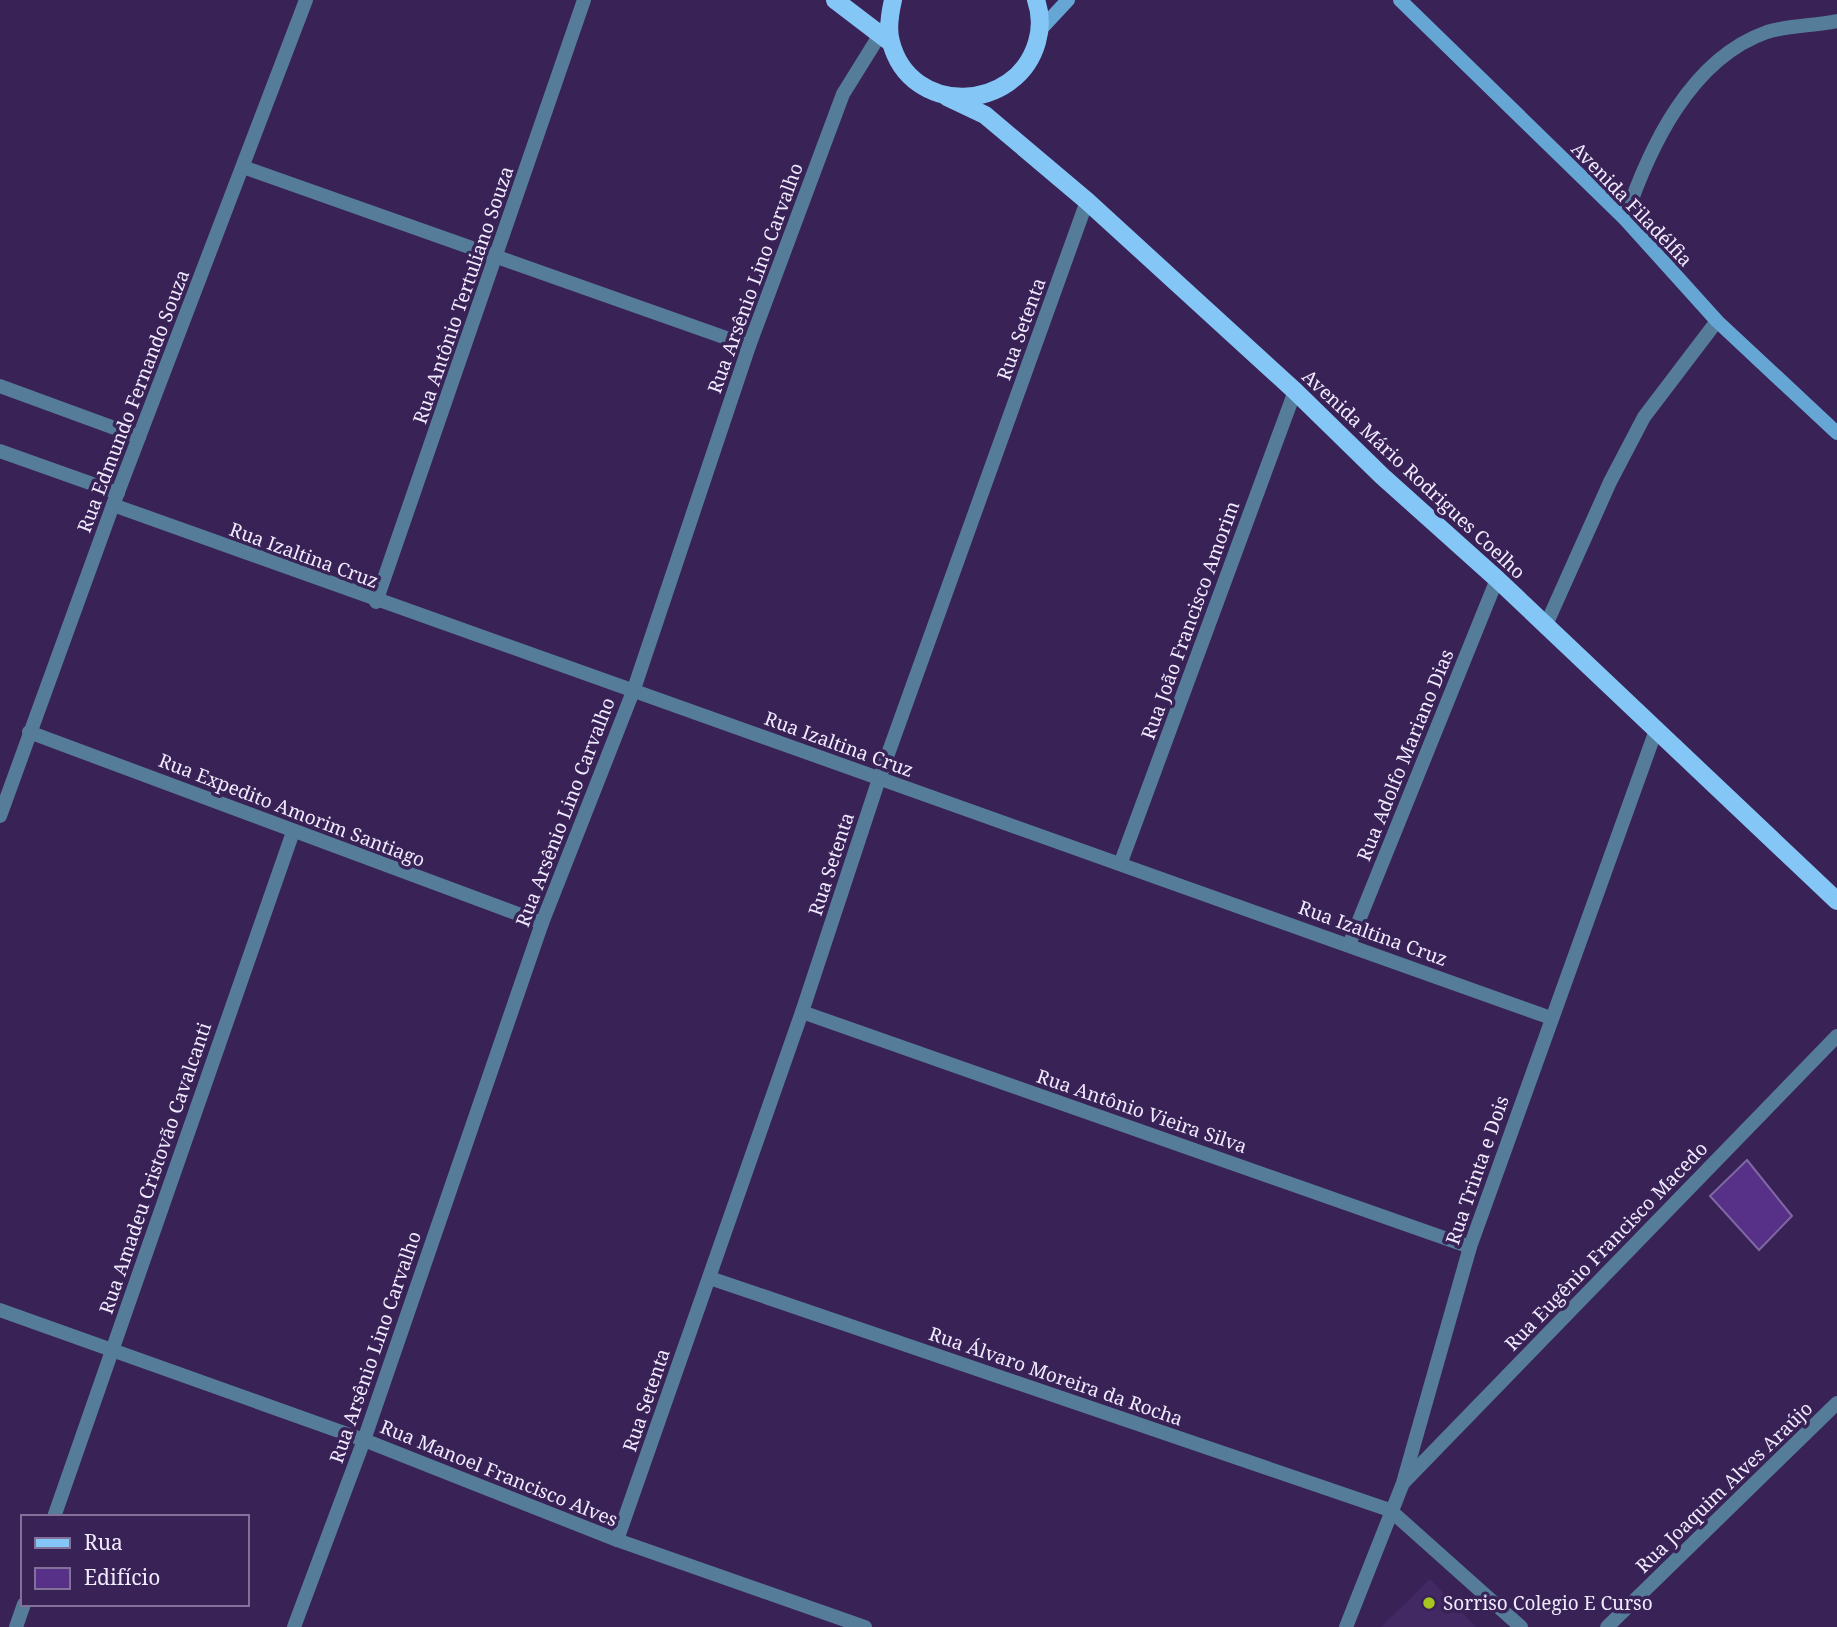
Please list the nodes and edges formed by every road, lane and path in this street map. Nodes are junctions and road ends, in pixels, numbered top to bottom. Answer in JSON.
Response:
{"nodes":[{"id":1,"x":306,"y":0,"type":"edge"},
{"id":2,"x":584,"y":0,"type":"edge"},
{"id":3,"x":835,"y":0,"type":"edge"},
{"id":4,"x":893,"y":0,"type":"edge"},
{"id":5,"x":1036,"y":0,"type":"edge"},
{"id":6,"x":1068,"y":0,"type":"edge"},
{"id":7,"x":1400,"y":0,"type":"edge"},
{"id":8,"x":1837,"y":21,"type":"edge"},
{"id":9,"x":1040,"y":30,"type":"junction"},
{"id":10,"x":887,"y":32,"type":"junction"},
{"id":11,"x":947,"y":97,"type":"junction"},
{"id":12,"x":243,"y":167,"type":"junction"},
{"id":13,"x":1087,"y":201,"type":"junction"},
{"id":14,"x":1625,"y":219,"type":"junction"},
{"id":15,"x":497,"y":257,"type":"junction"},
{"id":16,"x":1717,"y":321,"type":"junction"},
{"id":17,"x":749,"y":346,"type":"junction"},
{"id":18,"x":0,"y":386,"type":"edge"},
{"id":19,"x":1295,"y":391,"type":"junction"},
{"id":20,"x":1837,"y":433,"type":"edge"},
{"id":21,"x":139,"y":437,"type":"junction"},
{"id":22,"x":0,"y":451,"type":"edge"},
{"id":23,"x":116,"y":499,"type":"junction"},
{"id":24,"x":1497,"y":579,"type":"junction"},
{"id":25,"x":376,"y":602,"type":"junction"},
{"id":26,"x":1546,"y":625,"type":"junction"},
{"id":27,"x":634,"y":689,"type":"junction"},
{"id":28,"x":1656,"y":730,"type":"junction"},
{"id":29,"x":29,"y":732,"type":"junction"},
{"id":30,"x":878,"y":779,"type":"junction"},
{"id":31,"x":0,"y":816,"type":"edge"},
{"id":32,"x":293,"y":832,"type":"junction"},
{"id":33,"x":1121,"y":862,"type":"junction"},
{"id":34,"x":1837,"y":901,"type":"edge"},
{"id":35,"x":542,"y":923,"type":"junction"},
{"id":36,"x":1349,"y":945,"type":"junction"},
{"id":37,"x":802,"y":1012,"type":"junction"},
{"id":38,"x":1551,"y":1018,"type":"junction"},
{"id":39,"x":1837,"y":1035,"type":"edge"},
{"id":40,"x":1470,"y":1247,"type":"junction"},
{"id":41,"x":710,"y":1278,"type":"junction"},
{"id":42,"x":0,"y":1310,"type":"edge"},
{"id":43,"x":112,"y":1348,"type":"junction"},
{"id":44,"x":1837,"y":1403,"type":"edge"},
{"id":45,"x":364,"y":1440,"type":"junction"},
{"id":46,"x":1403,"y":1483,"type":"junction"},
{"id":47,"x":1390,"y":1510,"type":"junction"},
{"id":48,"x":55,"y":1515,"type":"edge"},
{"id":49,"x":617,"y":1540,"type":"junction"},
{"id":50,"x":23,"y":1606,"type":"edge"},
{"id":51,"x":16,"y":1627,"type":"edge"},
{"id":52,"x":295,"y":1627,"type":"edge"},
{"id":53,"x":866,"y":1627,"type":"edge"},
{"id":54,"x":1346,"y":1627,"type":"edge"},
{"id":55,"x":1521,"y":1627,"type":"edge"},
{"id":56,"x":1607,"y":1627,"type":"edge"}],
"edges":[{"from":1,"to":12,"type":"street","name":"Rua Edmundo Fernando Souza"},
{"from":2,"to":15,"type":"street","name":"Rua Antônio Tertuliano Souza"},
{"from":3,"to":10,"type":"main road"},
{"from":4,"to":10,"type":"main road"},
{"from":5,"to":9,"type":"main road"},
{"from":6,"to":9,"type":"street"},
{"from":7,"to":14,"type":"street","name":"Avenida Filadélfia"},
{"from":8,"to":14,"type":"street"},
{"from":9,"to":11,"type":"main road"},
{"from":10,"to":11,"type":"main road","name":"Avenida Mário Rodrigues Coelho"},
{"from":10,"to":17,"type":"street","name":"Rua Arsênio Lino Carvalho"},
{"from":11,"to":13,"type":"main road","name":"Avenida Mário Rodrigues Coelho"},
{"from":12,"to":15,"type":"street"},
{"from":12,"to":21,"type":"street","name":"Rua Edmundo Fernando Souza"},
{"from":13,"to":19,"type":"main road","name":"Avenida Mário Rodrigues Coelho"},
{"from":13,"to":30,"type":"street","name":"Rua Setenta"},
{"from":14,"to":16,"type":"street","name":"Avenida Filadélfia"},
{"from":15,"to":17,"type":"street"},
{"from":15,"to":25,"type":"street","name":"Rua Antônio Tertuliano Souza"},
{"from":16,"to":20,"type":"street","name":"Avenida Filadélfia"},
{"from":16,"to":26,"type":"street"},
{"from":17,"to":27,"type":"street","name":"Rua Arsênio Lino Carvalho"},
{"from":18,"to":21,"type":"street"},
{"from":19,"to":24,"type":"main road","name":"Avenida Mário Rodrigues Coelho"},
{"from":19,"to":33,"type":"street","name":"Rua João Francisco Amorim"},
{"from":21,"to":23,"type":"street","name":"Rua Edmundo Fernando Souza"},
{"from":22,"to":23,"type":"street","name":"Rua Izaltina Cruz"},
{"from":23,"to":25,"type":"street","name":"Rua Izaltina Cruz"},
{"from":23,"to":29,"type":"street","name":"Rua Edmundo Fernando Souza"},
{"from":24,"to":26,"type":"main road","name":"Avenida Mário Rodrigues Coelho"},
{"from":24,"to":36,"type":"street","name":"Rua Adolfo Mariano Dias"},
{"from":25,"to":27,"type":"street","name":"Rua Izaltina Cruz"},
{"from":26,"to":28,"type":"main road","name":"Avenida Mário Rodrigues Coelho"},
{"from":27,"to":30,"type":"street","name":"Rua Izaltina Cruz"},
{"from":27,"to":35,"type":"street","name":"Rua Arsênio Lino Carvalho"},
{"from":28,"to":34,"type":"main road","name":"Avenida Mário Rodrigues Coelho"},
{"from":28,"to":38,"type":"street","name":"Rua Trinta e Dois"},
{"from":29,"to":31,"type":"street","name":"Rua Edmundo Fernando Souza"},
{"from":29,"to":32,"type":"street","name":"Rua Expedito Amorim Santiago"},
{"from":30,"to":33,"type":"street","name":"Rua Izaltina Cruz"},
{"from":30,"to":37,"type":"street","name":"Rua Setenta"},
{"from":32,"to":35,"type":"street","name":"Rua Expedito Amorim Santiago"},
{"from":32,"to":43,"type":"street","name":"Rua Amadeu Cristovão Cavalcanti"},
{"from":33,"to":36,"type":"street","name":"Rua Izaltina Cruz"},
{"from":35,"to":45,"type":"street","name":"Rua Arsênio Lino Carvalho"},
{"from":36,"to":38,"type":"street","name":"Rua Izaltina Cruz"},
{"from":37,"to":40,"type":"street","name":"Rua Antônio Vieira Silva"},
{"from":37,"to":41,"type":"street","name":"Rua Setenta"},
{"from":38,"to":40,"type":"street","name":"Rua Trinta e Dois"},
{"from":39,"to":46,"type":"street","name":"Rua Eugênio Francisco Macedo"},
{"from":40,"to":46,"type":"street","name":"Rua Trinta e Dois"},
{"from":41,"to":47,"type":"street","name":"Rua Álvaro Moreira da Rocha"},
{"from":41,"to":49,"type":"street","name":"Rua Setenta"},
{"from":42,"to":43,"type":"street","name":"Rua Manoel Francisco Alves"},
{"from":43,"to":45,"type":"street","name":"Rua Manoel Francisco Alves"},
{"from":43,"to":48,"type":"street","name":"Rua Amadeu Cristovão Cavalcanti"},
{"from":44,"to":56,"type":"street","name":"Rua Joaquim Alves Araújo"},
{"from":45,"to":49,"type":"street","name":"Rua Manoel Francisco Alves"},
{"from":45,"to":52,"type":"street","name":"Rua Arsênio Lino Carvalho"},
{"from":46,"to":47,"type":"street","name":"Rua Trinta e Dois"},
{"from":47,"to":54,"type":"street","name":"Rua Trinta e Dois"},
{"from":47,"to":55,"type":"street"},
{"from":49,"to":53,"type":"street","name":"Rua Manoel Francisco Alves"},
{"from":50,"to":51,"type":"street"}]}
